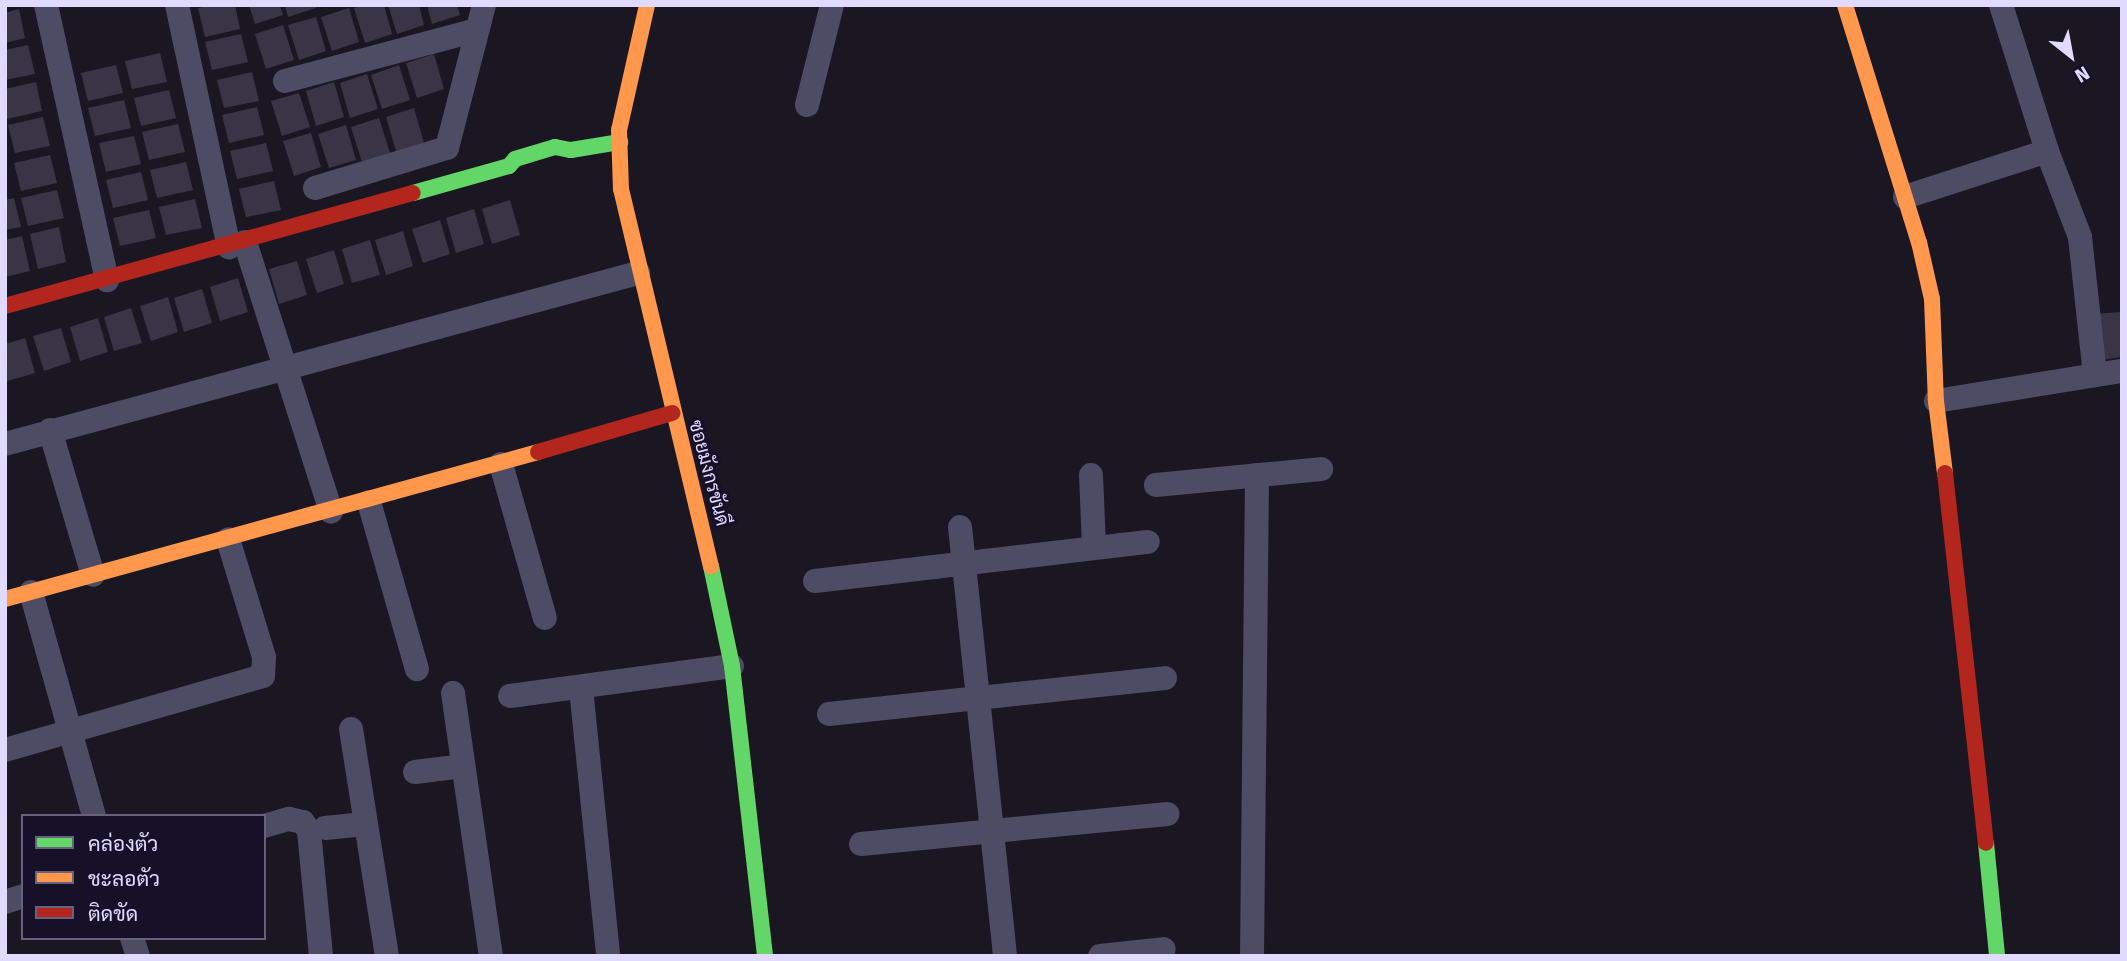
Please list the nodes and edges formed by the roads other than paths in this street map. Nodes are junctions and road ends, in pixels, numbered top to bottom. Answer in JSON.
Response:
{"nodes":[{"id":1,"x":46,"y":5,"type":"edge"},
{"id":2,"x":177,"y":5,"type":"edge"},
{"id":3,"x":484,"y":5,"type":"edge"},
{"id":4,"x":647,"y":5,"type":"edge"},
{"id":5,"x":832,"y":5,"type":"edge"},
{"id":6,"x":1845,"y":5,"type":"edge"},
{"id":7,"x":2001,"y":5,"type":"edge"},
{"id":8,"x":477,"y":30,"type":"junction"},
{"id":9,"x":285,"y":80,"type":"dead end"},
{"id":10,"x":807,"y":105,"type":"dead end"},
{"id":11,"x":620,"y":142,"type":"junction"},
{"id":12,"x":571,"y":150,"type":"joint"},
{"id":13,"x":2047,"y":151,"type":"junction"},
{"id":14,"x":509,"y":166,"type":"joint"},
{"id":15,"x":315,"y":188,"type":"dead end"},
{"id":16,"x":1905,"y":197,"type":"junction"},
{"id":17,"x":237,"y":244,"type":"junction"},
{"id":18,"x":638,"y":273,"type":"junction"},
{"id":19,"x":107,"y":281,"type":"junction"},
{"id":20,"x":5,"y":306,"type":"edge"},
{"id":21,"x":2122,"y":371,"type":"edge"},
{"id":22,"x":282,"y":372,"type":"junction"},
{"id":23,"x":2095,"y":375,"type":"junction"},
{"id":24,"x":1936,"y":401,"type":"junction"},
{"id":25,"x":672,"y":414,"type":"junction"},
{"id":26,"x":50,"y":430,"type":"junction"},
{"id":27,"x":5,"y":444,"type":"edge"},
{"id":28,"x":501,"y":464,"type":"junction"},
{"id":29,"x":1321,"y":469,"type":"dead end"},
{"id":30,"x":1091,"y":475,"type":"dead end"},
{"id":31,"x":1257,"y":475,"type":"junction"},
{"id":32,"x":1156,"y":485,"type":"dead end"},
{"id":33,"x":369,"y":502,"type":"junction"},
{"id":34,"x":331,"y":512,"type":"junction"},
{"id":35,"x":960,"y":527,"type":"dead end"},
{"id":36,"x":228,"y":539,"type":"junction"},
{"id":37,"x":1148,"y":542,"type":"dead end"},
{"id":38,"x":1094,"y":548,"type":"junction"},
{"id":39,"x":963,"y":561,"type":"junction"},
{"id":40,"x":93,"y":575,"type":"junction"},
{"id":41,"x":816,"y":581,"type":"dead end"},
{"id":42,"x":31,"y":592,"type":"junction"},
{"id":43,"x":5,"y":599,"type":"edge"},
{"id":44,"x":545,"y":618,"type":"dead end"},
{"id":45,"x":732,"y":666,"type":"junction"},
{"id":46,"x":417,"y":669,"type":"dead end"},
{"id":47,"x":1165,"y":678,"type":"dead end"},
{"id":48,"x":580,"y":688,"type":"junction"},
{"id":49,"x":453,"y":693,"type":"dead end"},
{"id":50,"x":510,"y":696,"type":"dead end"},
{"id":51,"x":975,"y":696,"type":"junction"},
{"id":52,"x":829,"y":714,"type":"dead end"},
{"id":53,"x":351,"y":729,"type":"dead end"},
{"id":54,"x":69,"y":733,"type":"junction"},
{"id":55,"x":5,"y":750,"type":"edge"},
{"id":56,"x":463,"y":766,"type":"junction"},
{"id":57,"x":415,"y":772,"type":"dead end"},
{"id":58,"x":93,"y":814,"type":"edge"},
{"id":59,"x":1168,"y":814,"type":"dead end"},
{"id":60,"x":365,"y":824,"type":"junction"},
{"id":61,"x":266,"y":825,"type":"edge"},
{"id":62,"x":325,"y":828,"type":"dead end"},
{"id":63,"x":991,"y":833,"type":"junction"},
{"id":64,"x":861,"y":844,"type":"dead end"},
{"id":65,"x":1164,"y":949,"type":"dead end"},
{"id":66,"x":321,"y":956,"type":"edge"},
{"id":67,"x":387,"y":956,"type":"edge"},
{"id":68,"x":491,"y":956,"type":"edge"},
{"id":69,"x":608,"y":956,"type":"edge"},
{"id":70,"x":765,"y":956,"type":"edge"},
{"id":71,"x":1005,"y":956,"type":"edge"},
{"id":72,"x":1100,"y":956,"type":"edge"},
{"id":73,"x":1252,"y":956,"type":"edge"},
{"id":74,"x":1997,"y":956,"type":"edge"}],
"edges":[{"from":1,"to":19,"type":"street"},
{"from":2,"to":17,"type":"street"},
{"from":3,"to":8,"type":"street"},
{"from":4,"to":11,"type":"street","name":"ซอยมังกรขันดี"},
{"from":5,"to":10,"type":"street"},
{"from":6,"to":16,"type":"street"},
{"from":7,"to":13,"type":"street"},
{"from":8,"to":9,"type":"street"},
{"from":8,"to":15,"type":"street"},
{"from":11,"to":12,"type":"street"},
{"from":11,"to":18,"type":"street","name":"ซอยมังกรขันดี"},
{"from":12,"to":14,"type":"street"},
{"from":13,"to":16,"type":"street"},
{"from":13,"to":23,"type":"street"},
{"from":14,"to":17,"type":"street"},
{"from":16,"to":24,"type":"street"},
{"from":17,"to":19,"type":"street"},
{"from":17,"to":22,"type":"street"},
{"from":18,"to":22,"type":"street"},
{"from":18,"to":25,"type":"street","name":"ซอยมังกรขันดี"},
{"from":19,"to":20,"type":"street"},
{"from":21,"to":23,"type":"street"},
{"from":22,"to":26,"type":"street"},
{"from":22,"to":34,"type":"street"},
{"from":23,"to":24,"type":"street"},
{"from":24,"to":74,"type":"street"},
{"from":25,"to":28,"type":"street"},
{"from":25,"to":45,"type":"street","name":"ซอยมังกรขันดี"},
{"from":26,"to":27,"type":"street"},
{"from":26,"to":40,"type":"street"},
{"from":28,"to":33,"type":"street"},
{"from":28,"to":44,"type":"street"},
{"from":29,"to":31,"type":"street"},
{"from":30,"to":38,"type":"street"},
{"from":31,"to":32,"type":"street"},
{"from":31,"to":73,"type":"street"},
{"from":33,"to":34,"type":"street"},
{"from":33,"to":46,"type":"street"},
{"from":34,"to":36,"type":"street"},
{"from":35,"to":39,"type":"street"},
{"from":36,"to":40,"type":"street"},
{"from":36,"to":54,"type":"street"},
{"from":37,"to":38,"type":"street"},
{"from":38,"to":39,"type":"street"},
{"from":39,"to":41,"type":"street"},
{"from":39,"to":51,"type":"street"},
{"from":40,"to":42,"type":"street"},
{"from":42,"to":43,"type":"street"},
{"from":42,"to":54,"type":"street"},
{"from":45,"to":48,"type":"street"},
{"from":45,"to":70,"type":"street","name":"ซอยมังกรขันดี"},
{"from":47,"to":51,"type":"street"},
{"from":48,"to":50,"type":"street"},
{"from":48,"to":69,"type":"street"},
{"from":49,"to":56,"type":"street"},
{"from":51,"to":52,"type":"street"},
{"from":51,"to":63,"type":"street"},
{"from":53,"to":60,"type":"street"},
{"from":54,"to":55,"type":"street"},
{"from":54,"to":58,"type":"street"},
{"from":56,"to":57,"type":"street"},
{"from":56,"to":68,"type":"street"},
{"from":59,"to":63,"type":"street"},
{"from":60,"to":62,"type":"street"},
{"from":60,"to":67,"type":"street"},
{"from":61,"to":66,"type":"street"},
{"from":63,"to":64,"type":"street"},
{"from":63,"to":71,"type":"street"},
{"from":65,"to":72,"type":"street"}]}
